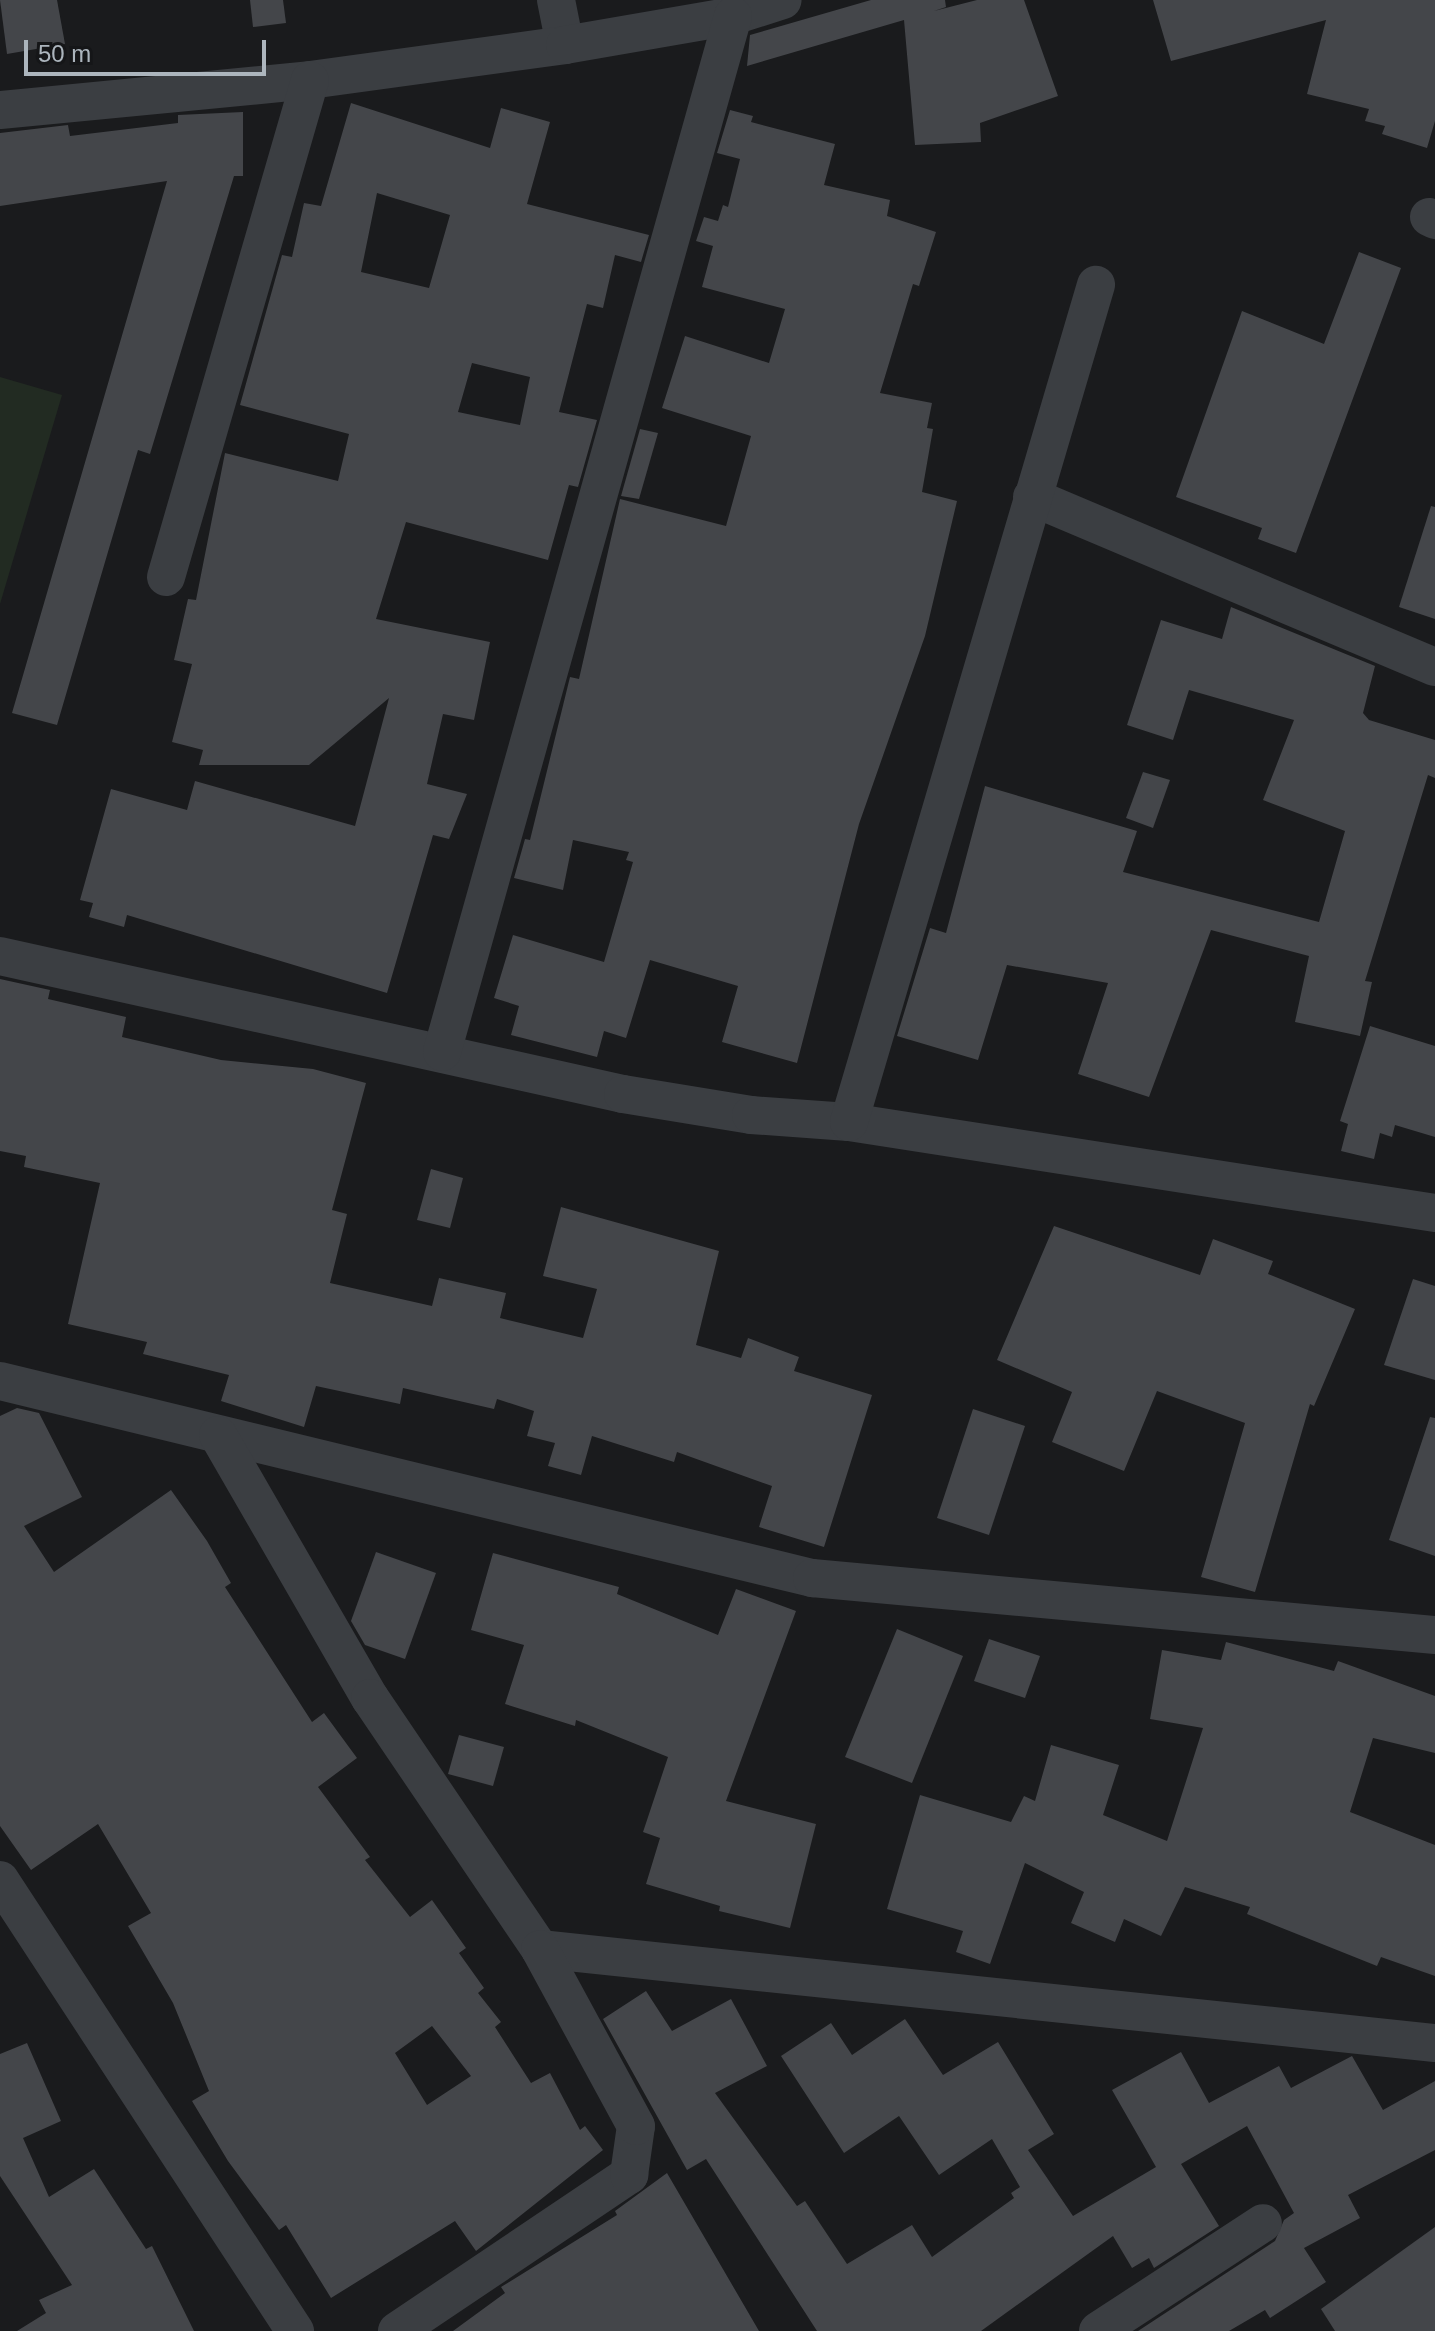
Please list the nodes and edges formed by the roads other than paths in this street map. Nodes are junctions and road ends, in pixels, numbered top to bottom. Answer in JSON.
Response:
{"nodes":[{"id":1,"x":556,"y":0,"type":"edge"},
{"id":2,"x":783,"y":0,"type":"edge"},
{"id":3,"x":733,"y":16,"type":"junction"},
{"id":4,"x":565,"y":45,"type":"junction"},
{"id":5,"x":310,"y":80,"type":"junction"},
{"id":6,"x":0,"y":110,"type":"edge"},
{"id":7,"x":1096,"y":285,"type":"dead end"},
{"id":8,"x":1032,"y":497,"type":"junction"},
{"id":9,"x":166,"y":577,"type":"dead end"},
{"id":10,"x":1435,"y":667,"type":"edge"},
{"id":11,"x":0,"y":956,"type":"edge"},
{"id":12,"x":442,"y":1052,"type":"junction"},
{"id":13,"x":849,"y":1122,"type":"junction"},
{"id":14,"x":1435,"y":1213,"type":"edge"},
{"id":15,"x":0,"y":1381,"type":"edge"},
{"id":16,"x":218,"y":1435,"type":"junction"},
{"id":17,"x":1435,"y":1635,"type":"edge"},
{"id":18,"x":0,"y":1880,"type":"edge"},
{"id":19,"x":540,"y":1949,"type":"junction"},
{"id":20,"x":1435,"y":2043,"type":"edge"},
{"id":21,"x":1263,"y":2223,"type":"dead end"},
{"id":22,"x":295,"y":2331,"type":"edge"},
{"id":23,"x":397,"y":2331,"type":"edge"},
{"id":24,"x":1098,"y":2331,"type":"edge"}],
"edges":[{"from":1,"to":4,"type":"street"},
{"from":2,"to":3,"type":"street"},
{"from":3,"to":4,"type":"street"},
{"from":3,"to":12,"type":"street"},
{"from":4,"to":5,"type":"street"},
{"from":5,"to":6,"type":"street"},
{"from":5,"to":9,"type":"street"},
{"from":7,"to":8,"type":"street"},
{"from":8,"to":10,"type":"street"},
{"from":8,"to":13,"type":"street"},
{"from":11,"to":12,"type":"street"},
{"from":12,"to":13,"type":"street"},
{"from":13,"to":14,"type":"street"},
{"from":15,"to":16,"type":"street"},
{"from":16,"to":17,"type":"street"},
{"from":16,"to":19,"type":"street"},
{"from":18,"to":22,"type":"street"},
{"from":19,"to":20,"type":"street"},
{"from":19,"to":23,"type":"street"},
{"from":21,"to":24,"type":"street"}]}
